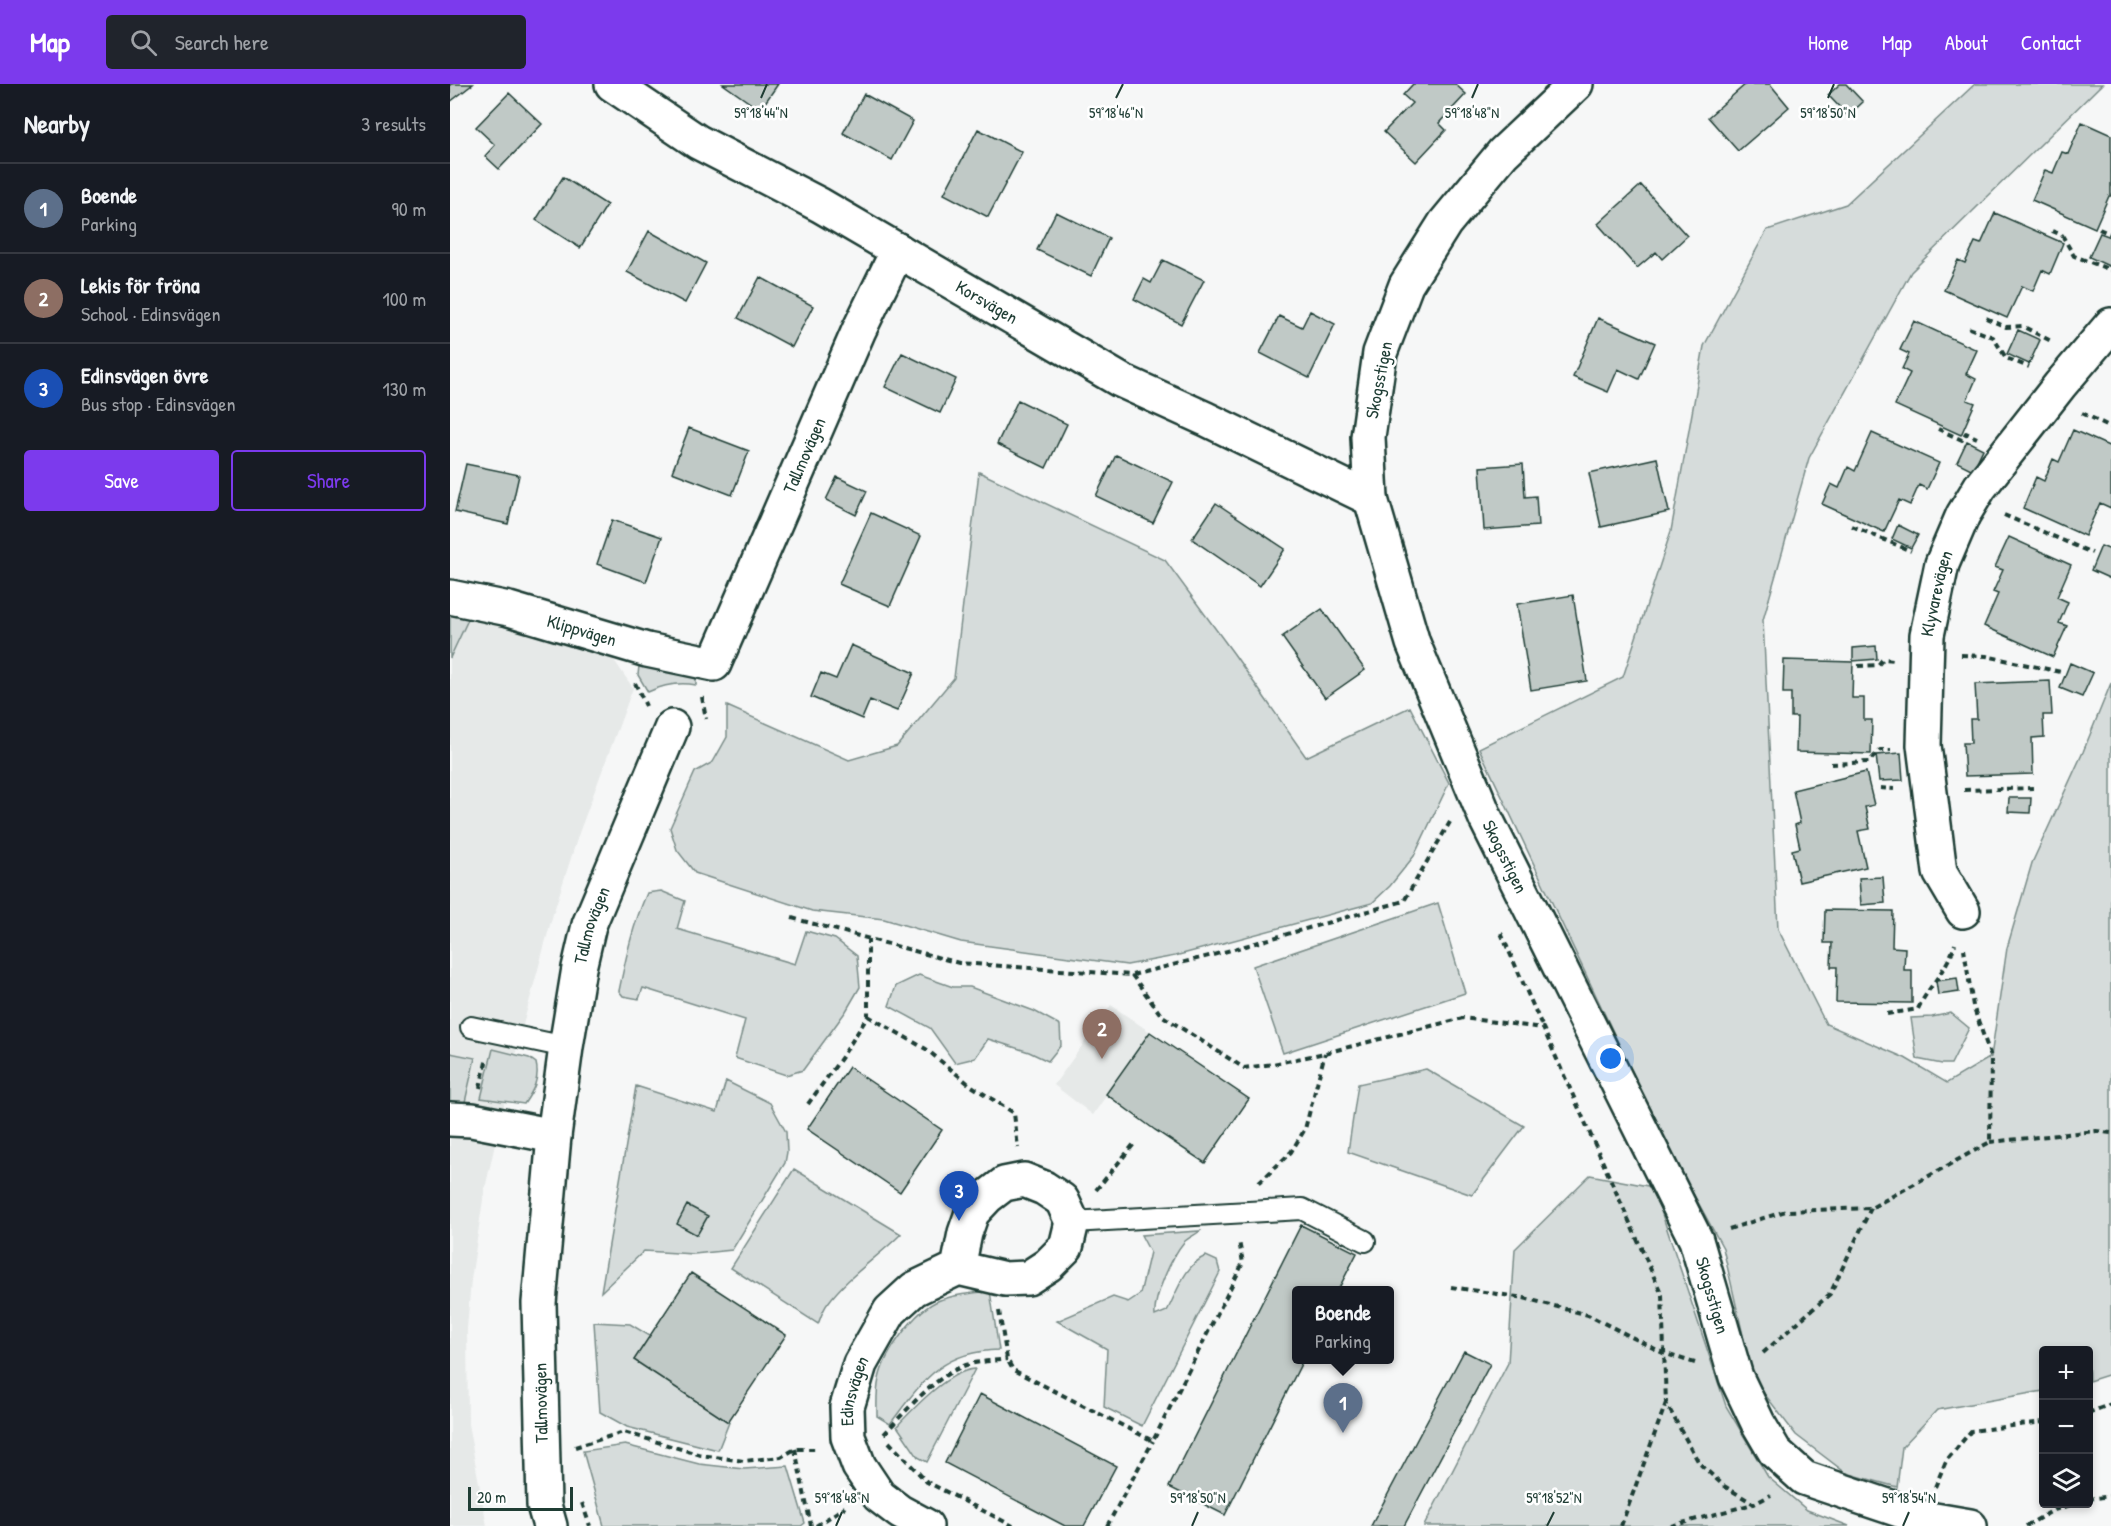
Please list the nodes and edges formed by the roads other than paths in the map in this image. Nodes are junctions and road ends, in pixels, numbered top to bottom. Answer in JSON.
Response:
{"nodes":[{"id":1,"x":612,"y":84,"type":"edge"},
{"id":2,"x":1565,"y":87,"type":"edge"},
{"id":3,"x":898,"y":250,"type":"junction"},
{"id":4,"x":2111,"y":325,"type":"edge"},
{"id":5,"x":1371,"y":499,"type":"junction"},
{"id":6,"x":450,"y":597,"type":"edge"},
{"id":7,"x":714,"y":664,"type":"joint"},
{"id":8,"x":688,"y":727,"type":"road end"},
{"id":9,"x":1960,"y":925,"type":"road end"},
{"id":10,"x":471,"y":1027,"type":"dead end"},
{"id":11,"x":566,"y":1047,"type":"junction"},
{"id":12,"x":450,"y":1119,"type":"edge"},
{"id":13,"x":554,"y":1136,"type":"junction"},
{"id":14,"x":1072,"y":1222,"type":"junction"},
{"id":15,"x":1365,"y":1241,"type":"dead end"},
{"id":16,"x":958,"y":1268,"type":"junction"},
{"id":17,"x":550,"y":1526,"type":"edge"},
{"id":18,"x":926,"y":1526,"type":"edge"},
{"id":19,"x":1970,"y":1526,"type":"edge"}],
"edges":[{"from":1,"to":3,"type":"street","name":"Korsvägen"},
{"from":2,"to":5,"type":"street","name":"Skogsstigen"},
{"from":3,"to":5,"type":"street","name":"Korsvägen"},
{"from":3,"to":7,"type":"street","name":"Tallmovägen"},
{"from":4,"to":9,"type":"street","name":"Klyvarevägen"},
{"from":5,"to":19,"type":"street","name":"Skogsstigen"},
{"from":6,"to":7,"type":"street","name":"Klippvägen"},
{"from":8,"to":11,"type":"street","name":"Tallmovägen"},
{"from":10,"to":11,"type":"lane"},
{"from":11,"to":13,"type":"street","name":"Tallmovägen"},
{"from":12,"to":13,"type":"street"},
{"from":13,"to":17,"type":"street","name":"Tallmovägen"},
{"from":14,"to":15,"type":"lane"},
{"from":14,"to":16,"type":"street"},
{"from":14,"to":16,"type":"street"},
{"from":16,"to":18,"type":"street","name":"Edinsvägen"}]}
